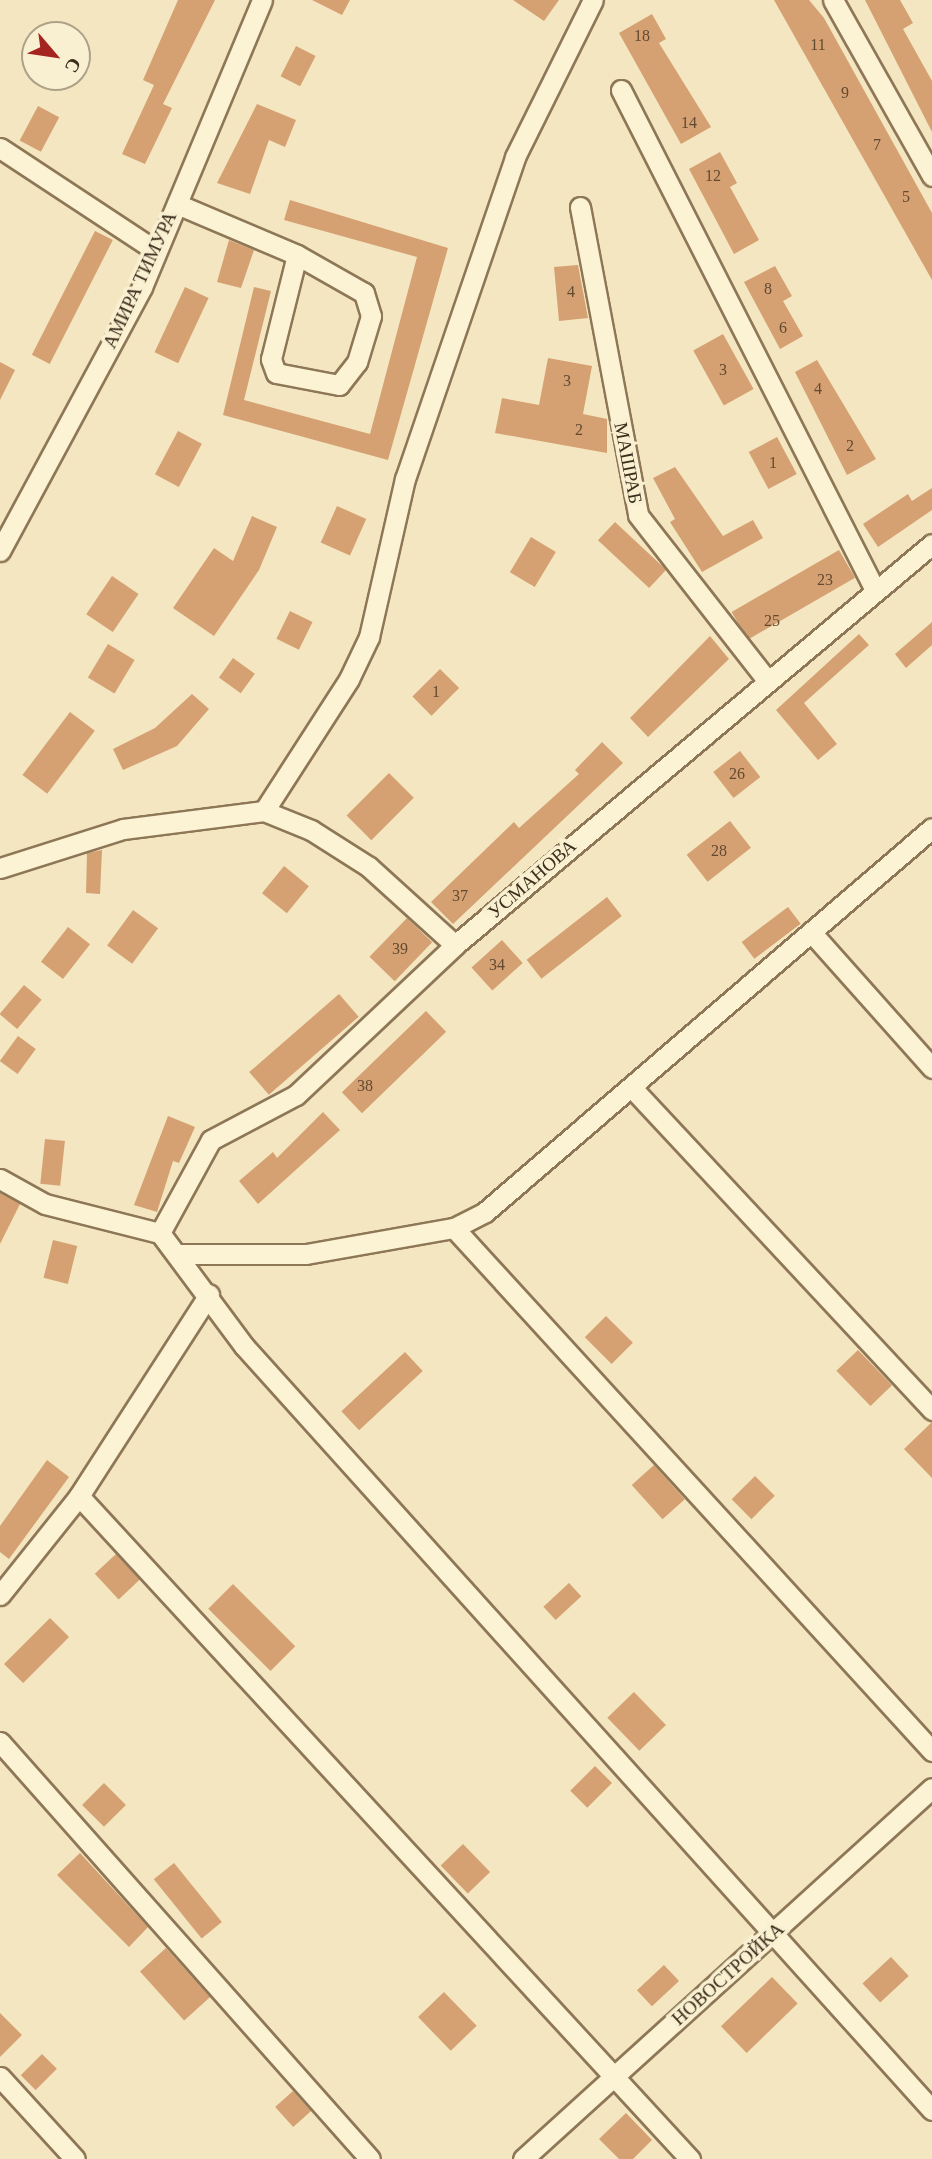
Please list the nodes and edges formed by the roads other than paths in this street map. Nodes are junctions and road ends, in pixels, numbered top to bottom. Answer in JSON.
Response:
{"nodes":[{"id":1,"x":262,"y":0,"type":"edge"},
{"id":2,"x":593,"y":0,"type":"edge"},
{"id":3,"x":833,"y":0,"type":"edge"},
{"id":4,"x":621,"y":90,"type":"dead end"},
{"id":5,"x":0,"y":148,"type":"edge"},
{"id":6,"x":932,"y":177,"type":"edge"},
{"id":7,"x":177,"y":204,"type":"junction"},
{"id":8,"x":580,"y":207,"type":"dead end"},
{"id":9,"x":156,"y":251,"type":"junction"},
{"id":10,"x":297,"y":255,"type":"junction"},
{"id":11,"x":932,"y":544,"type":"edge"},
{"id":12,"x":0,"y":551,"type":"edge"},
{"id":13,"x":875,"y":590,"type":"junction"},
{"id":14,"x":766,"y":679,"type":"junction"},
{"id":15,"x":264,"y":811,"type":"junction"},
{"id":16,"x":932,"y":828,"type":"edge"},
{"id":17,"x":0,"y":868,"type":"edge"},
{"id":18,"x":811,"y":932,"type":"junction"},
{"id":19,"x":455,"y":945,"type":"junction"},
{"id":20,"x":932,"y":1068,"type":"edge"},
{"id":21,"x":632,"y":1089,"type":"junction"},
{"id":22,"x":0,"y":1180,"type":"edge"},
{"id":23,"x":454,"y":1228,"type":"junction"},
{"id":24,"x":160,"y":1233,"type":"junction"},
{"id":25,"x":181,"y":1254,"type":"junction"},
{"id":26,"x":209,"y":1294,"type":"junction"},
{"id":27,"x":932,"y":1410,"type":"edge"},
{"id":28,"x":79,"y":1496,"type":"junction"},
{"id":29,"x":0,"y":1595,"type":"edge"},
{"id":30,"x":0,"y":1742,"type":"edge"},
{"id":31,"x":932,"y":1751,"type":"edge"},
{"id":32,"x":932,"y":1788,"type":"edge"},
{"id":33,"x":775,"y":1931,"type":"junction"},
{"id":34,"x":0,"y":2077,"type":"edge"},
{"id":35,"x":612,"y":2078,"type":"junction"},
{"id":36,"x":932,"y":2110,"type":"edge"},
{"id":37,"x":75,"y":2159,"type":"edge"},
{"id":38,"x":370,"y":2159,"type":"edge"},
{"id":39,"x":523,"y":2159,"type":"edge"},
{"id":40,"x":690,"y":2159,"type":"edge"}],
"edges":[{"from":1,"to":7,"type":"street","name":"АМИРА ТИМУРА"},
{"from":2,"to":15,"type":"street"},
{"from":3,"to":6,"type":"street"},
{"from":4,"to":13,"type":"street"},
{"from":5,"to":9,"type":"street"},
{"from":7,"to":9,"type":"street","name":"АМИРА ТИМУРА"},
{"from":7,"to":10,"type":"street"},
{"from":8,"to":14,"type":"street","name":"МАШРАБ"},
{"from":9,"to":12,"type":"street","name":"АМИРА ТИМУРА"},
{"from":10,"to":10,"type":"street"},
{"from":11,"to":13,"type":"street","name":"УСМАНОВА"},
{"from":13,"to":14,"type":"street","name":"УСМАНОВА"},
{"from":14,"to":19,"type":"street","name":"УСМАНОВА"},
{"from":15,"to":17,"type":"street"},
{"from":15,"to":19,"type":"street"},
{"from":16,"to":18,"type":"street"},
{"from":18,"to":20,"type":"street"},
{"from":18,"to":21,"type":"street"},
{"from":19,"to":24,"type":"street","name":"УСМАНОВА"},
{"from":21,"to":23,"type":"street"},
{"from":21,"to":27,"type":"street"},
{"from":22,"to":24,"type":"street"},
{"from":23,"to":25,"type":"street"},
{"from":23,"to":31,"type":"street"},
{"from":24,"to":25,"type":"street"},
{"from":25,"to":26,"type":"street"},
{"from":26,"to":28,"type":"street"},
{"from":26,"to":33,"type":"street"},
{"from":28,"to":29,"type":"street"},
{"from":28,"to":35,"type":"street"},
{"from":30,"to":38,"type":"street"},
{"from":32,"to":33,"type":"street","name":"НОВОСТРОЙКА"},
{"from":33,"to":35,"type":"street","name":"НОВОСТРОЙКА"},
{"from":33,"to":36,"type":"street"},
{"from":34,"to":37,"type":"street"},
{"from":35,"to":39,"type":"street","name":"НОВОСТРОЙКА"},
{"from":35,"to":40,"type":"street"}]}
